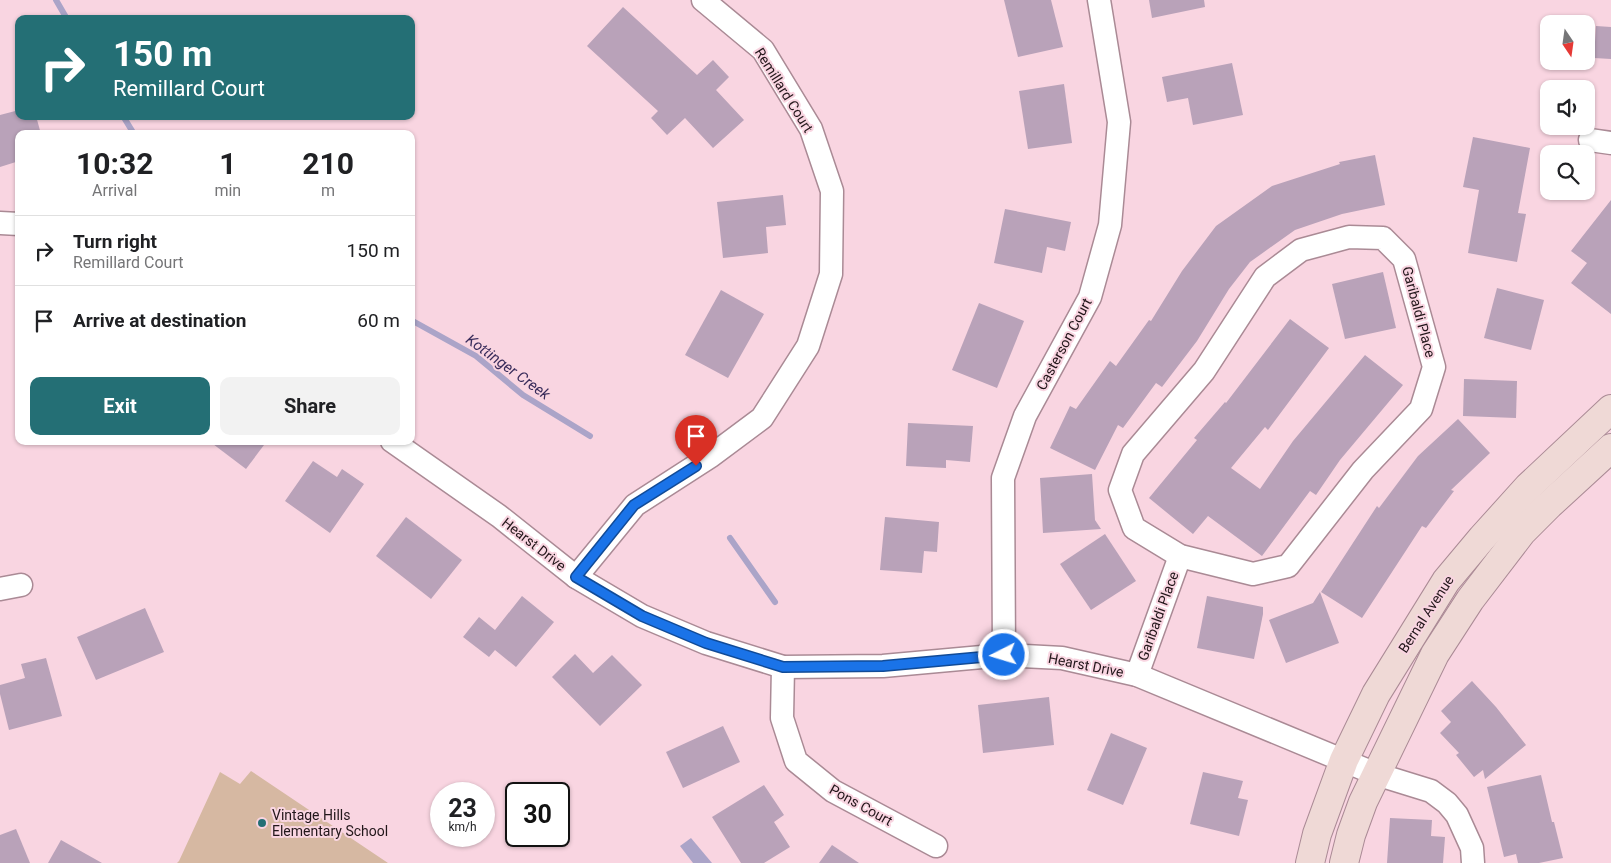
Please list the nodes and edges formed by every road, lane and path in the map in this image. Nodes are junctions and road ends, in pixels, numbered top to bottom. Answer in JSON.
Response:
{"nodes":[{"id":1,"x":703,"y":0,"type":"edge"},
{"id":2,"x":1099,"y":0,"type":"edge"},
{"id":3,"x":0,"y":223,"type":"edge"},
{"id":4,"x":15,"y":224,"type":"edge"},
{"id":5,"x":1611,"y":409,"type":"edge"},
{"id":6,"x":398,"y":445,"type":"edge"},
{"id":7,"x":1611,"y":448,"type":"edge"},
{"id":8,"x":1180,"y":556,"type":"junction"},
{"id":9,"x":576,"y":577,"type":"junction"},
{"id":10,"x":1004,"y":655,"type":"junction"},
{"id":11,"x":783,"y":667,"type":"junction"},
{"id":12,"x":1137,"y":675,"type":"junction"},
{"id":13,"x":1344,"y":760,"type":"junction"},
{"id":14,"x":1376,"y":774,"type":"junction"},
{"id":15,"x":936,"y":846,"type":"dead end"},
{"id":16,"x":1310,"y":863,"type":"edge"},
{"id":17,"x":1344,"y":863,"type":"edge"},
{"id":18,"x":1473,"y":863,"type":"edge"}],
"edges":[{"from":1,"to":9,"type":"street","name":"Remillard Court"},
{"from":2,"to":10,"type":"street","name":"Casterson Court"},
{"from":3,"to":4,"type":"street"},
{"from":5,"to":13,"type":"main road","name":"Bernal Avenue"},
{"from":6,"to":9,"type":"street","name":"Hearst Drive"},
{"from":7,"to":14,"type":"main road"},
{"from":8,"to":8,"type":"street","name":"Garibaldi Place"},
{"from":8,"to":12,"type":"street","name":"Garibaldi Place"},
{"from":9,"to":11,"type":"street","name":"Hearst Drive"},
{"from":10,"to":11,"type":"street","name":"Hearst Drive"},
{"from":10,"to":12,"type":"street","name":"Hearst Drive"},
{"from":11,"to":15,"type":"street","name":"Pons Court"},
{"from":12,"to":13,"type":"street","name":"Hearst Drive"},
{"from":13,"to":14,"type":"street","name":"Hearst Drive"},
{"from":13,"to":16,"type":"main road","name":"Bernal Avenue"},
{"from":14,"to":17,"type":"main road"},
{"from":14,"to":18,"type":"street","name":"Hearst Drive"}]}
